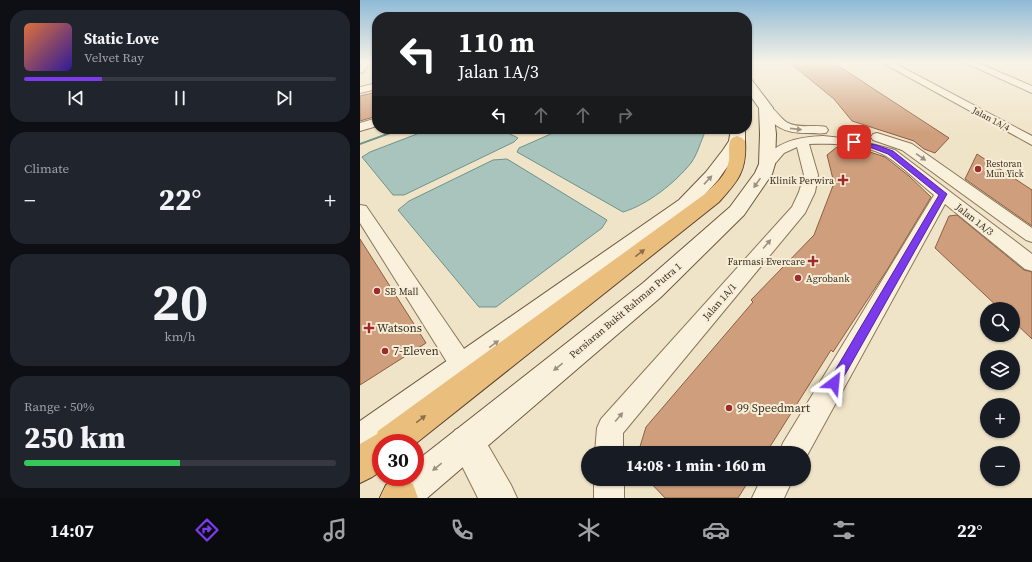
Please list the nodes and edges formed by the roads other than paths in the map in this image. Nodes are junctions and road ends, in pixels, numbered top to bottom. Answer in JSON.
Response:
{"nodes":[{"id":1,"x":930,"y":86,"type":"edge"},
{"id":2,"x":372,"y":87,"type":"edge"},
{"id":3,"x":752,"y":89,"type":"edge"},
{"id":4,"x":360,"y":90,"type":"edge"},
{"id":5,"x":766,"y":108,"type":"junction"},
{"id":6,"x":372,"y":123,"type":"edge"},
{"id":7,"x":360,"y":127,"type":"edge"},
{"id":8,"x":737,"y":135,"type":"edge"},
{"id":9,"x":831,"y":135,"type":"junction"},
{"id":10,"x":1032,"y":141,"type":"edge"},
{"id":11,"x":802,"y":142,"type":"junction"},
{"id":12,"x":767,"y":164,"type":"junction"},
{"id":13,"x":943,"y":194,"type":"junction"},
{"id":14,"x":360,"y":210,"type":"edge"},
{"id":15,"x":1032,"y":236,"type":"edge"},
{"id":16,"x":1032,"y":264,"type":"edge"},
{"id":17,"x":463,"y":367,"type":"junction"},
{"id":18,"x":402,"y":434,"type":"edge"},
{"id":19,"x":360,"y":441,"type":"edge"},
{"id":20,"x":467,"y":442,"type":"junction"},
{"id":21,"x":609,"y":446,"type":"edge"},
{"id":22,"x":797,"y":446,"type":"edge"},
{"id":23,"x":372,"y":456,"type":"edge"},
{"id":24,"x":360,"y":465,"type":"edge"},
{"id":25,"x":609,"y":486,"type":"edge"},
{"id":26,"x":774,"y":486,"type":"edge"},
{"id":27,"x":399,"y":498,"type":"edge"},
{"id":28,"x":498,"y":498,"type":"edge"},
{"id":29,"x":609,"y":498,"type":"edge"},
{"id":30,"x":767,"y":498,"type":"edge"}],
"edges":[{"from":1,"to":10,"type":"street","name":"Jalan 1A/4"},
{"from":2,"to":4,"type":"street"},
{"from":3,"to":5,"type":"main road"},
{"from":5,"to":9,"type":"street","name":"Jalan 1A/3","one_way":true},
{"from":5,"to":12,"type":"main road","name":"Persiaran Bukit Rahman Putra 1"},
{"from":6,"to":7,"type":"street"},
{"from":17,"to":8,"type":"main road","one_way":true},
{"from":18,"to":8,"type":"highway","one_way":true},
{"from":9,"to":11,"type":"street","name":"Jalan 1A/3"},
{"from":9,"to":13,"type":"street","name":"Jalan 1A/3"},
{"from":9,"to":15,"type":"street","name":"Jalan 1A/3","one_way":true},
{"from":11,"to":12,"type":"street","name":"Jalan 1A/3"},
{"from":21,"to":11,"type":"street","name":"Jalan 1A/1","one_way":true},
{"from":12,"to":20,"type":"main road","name":"Persiaran Bukit Rahman Putra 1","one_way":true},
{"from":13,"to":16,"type":"street","name":"Jalan 1A/3"},
{"from":13,"to":22,"type":"street"},
{"from":14,"to":17,"type":"street"},
{"from":17,"to":19,"type":"main road"},
{"from":20,"to":27,"type":"main road","name":"Persiaran Bukit Rahman Putra 1","one_way":true},
{"from":20,"to":28,"type":"main road"},
{"from":23,"to":24,"type":"highway"},
{"from":25,"to":29,"type":"street"},
{"from":26,"to":30,"type":"street"}]}
